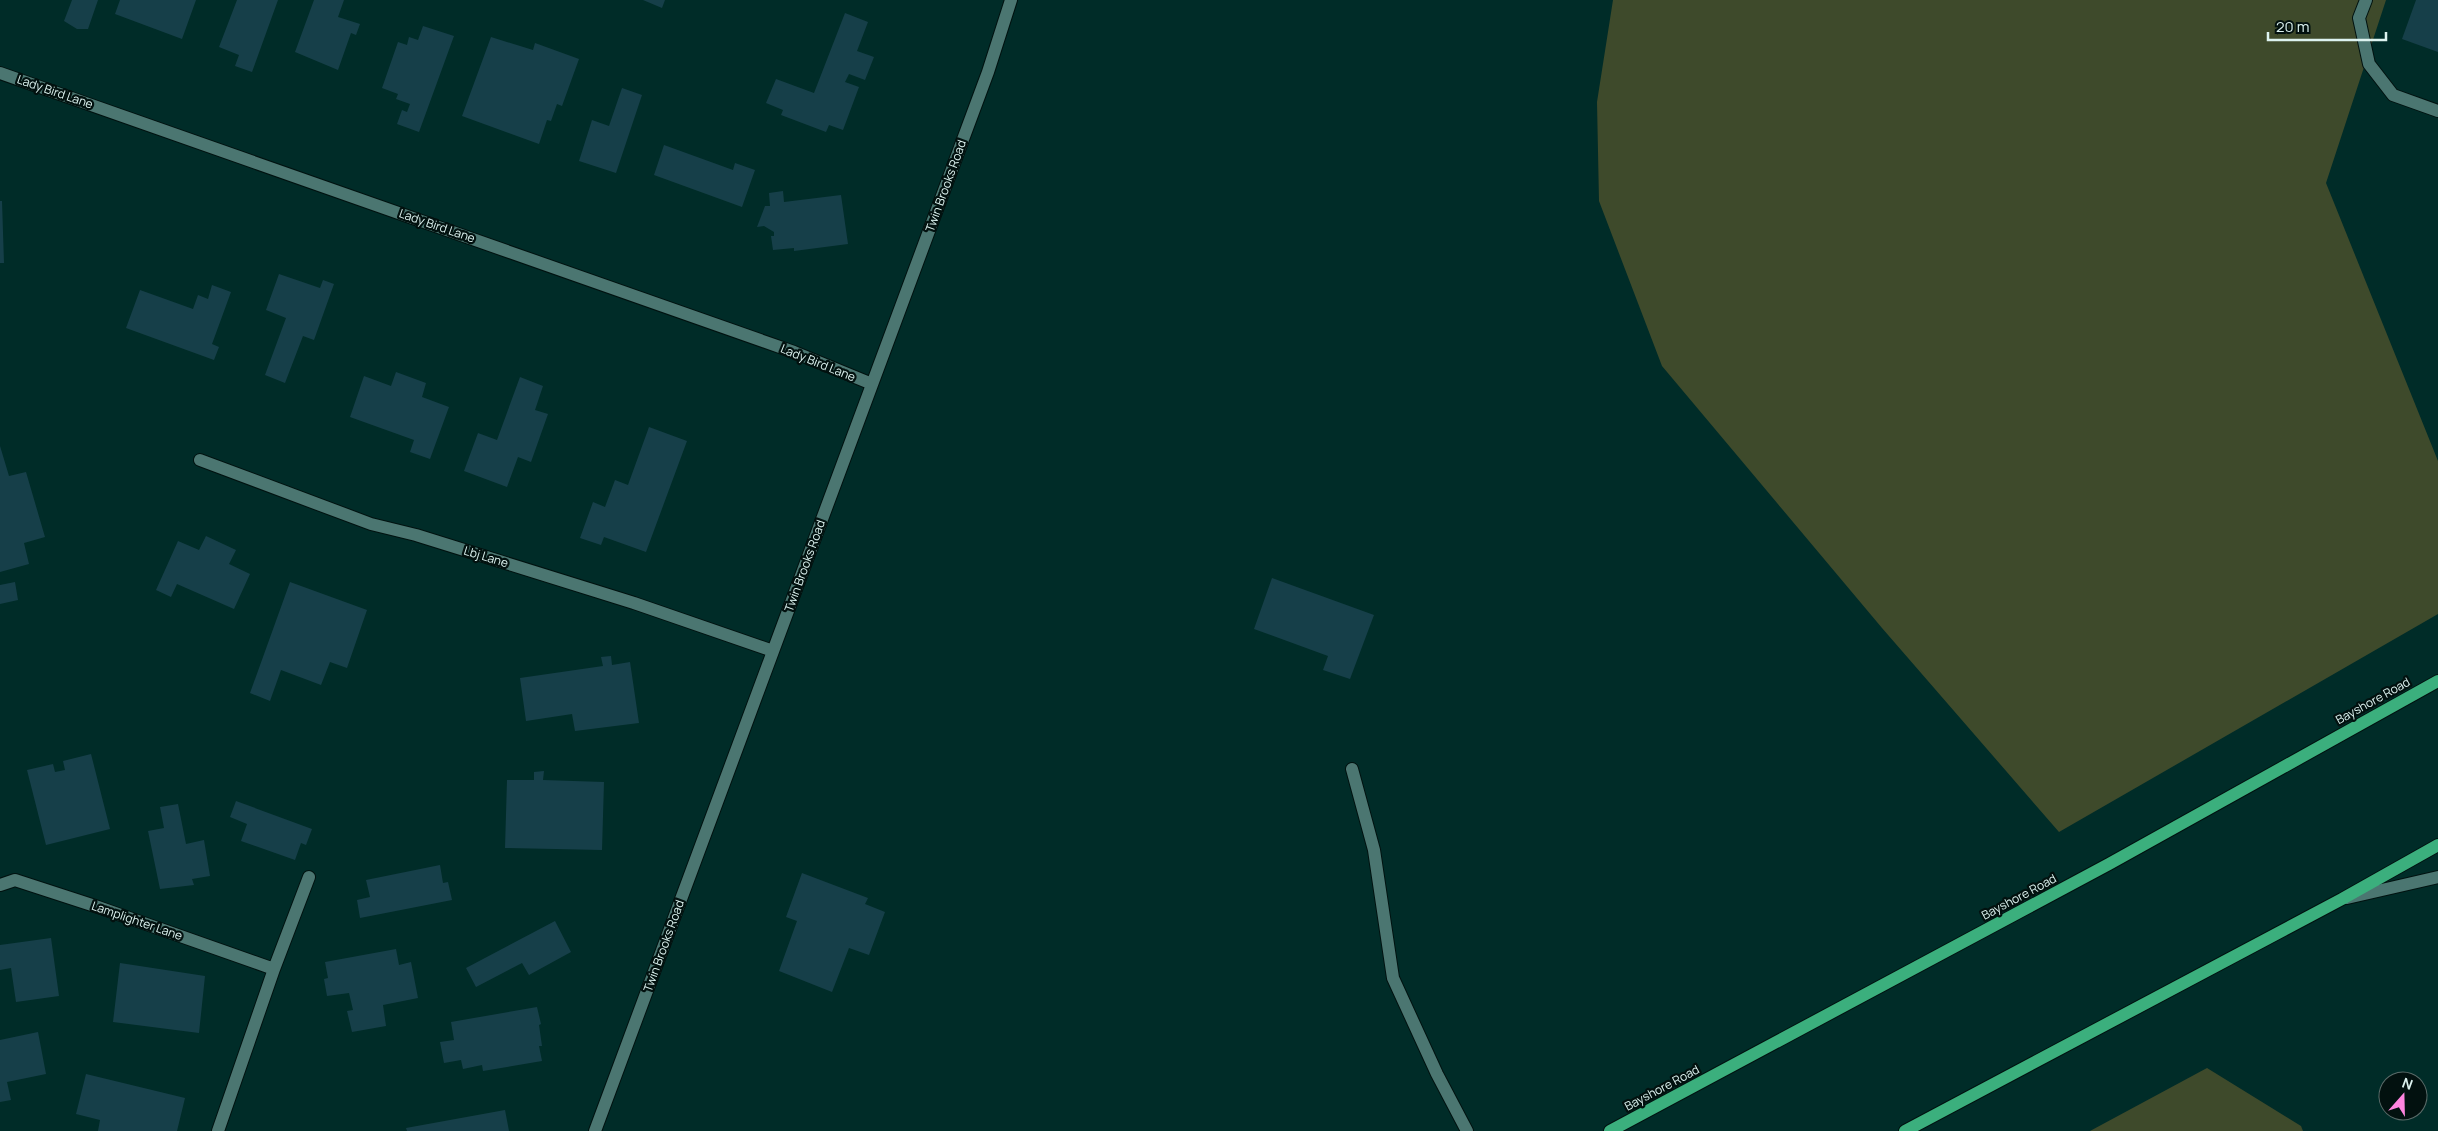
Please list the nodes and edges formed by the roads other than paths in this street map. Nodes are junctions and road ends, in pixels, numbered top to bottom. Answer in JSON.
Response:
{"nodes":[{"id":1,"x":1011,"y":0,"type":"edge"},
{"id":2,"x":2366,"y":0,"type":"edge"},
{"id":3,"x":0,"y":73,"type":"edge"},
{"id":4,"x":2438,"y":111,"type":"edge"},
{"id":5,"x":872,"y":384,"type":"junction"},
{"id":6,"x":200,"y":460,"type":"dead end"},
{"id":7,"x":773,"y":651,"type":"junction"},
{"id":8,"x":2438,"y":681,"type":"edge"},
{"id":9,"x":1352,"y":769,"type":"dead end"},
{"id":10,"x":2438,"y":845,"type":"edge"},
{"id":11,"x":309,"y":877,"type":"dead end"},
{"id":12,"x":2438,"y":877,"type":"edge"},
{"id":13,"x":0,"y":885,"type":"edge"},
{"id":14,"x":2342,"y":899,"type":"junction"},
{"id":15,"x":274,"y":969,"type":"junction"},
{"id":16,"x":218,"y":1131,"type":"edge"},
{"id":17,"x":595,"y":1131,"type":"edge"},
{"id":18,"x":1467,"y":1131,"type":"edge"},
{"id":19,"x":1610,"y":1131,"type":"edge"},
{"id":20,"x":1905,"y":1131,"type":"edge"}],
"edges":[{"from":1,"to":5,"type":"street","name":"Twin Brooks Road"},
{"from":2,"to":4,"type":"street"},
{"from":3,"to":5,"type":"street","name":"Lady Bird Lane"},
{"from":5,"to":7,"type":"street","name":"Twin Brooks Road"},
{"from":6,"to":7,"type":"street","name":"Lbj Lane"},
{"from":7,"to":17,"type":"street","name":"Twin Brooks Road"},
{"from":8,"to":19,"type":"main road","name":"Bayshore Road"},
{"from":9,"to":18,"type":"street"},
{"from":10,"to":14,"type":"main road"},
{"from":11,"to":15,"type":"street"},
{"from":12,"to":14,"type":"street"},
{"from":13,"to":15,"type":"street","name":"Lamplighter Lane"},
{"from":14,"to":20,"type":"main road"},
{"from":15,"to":16,"type":"street"}]}
